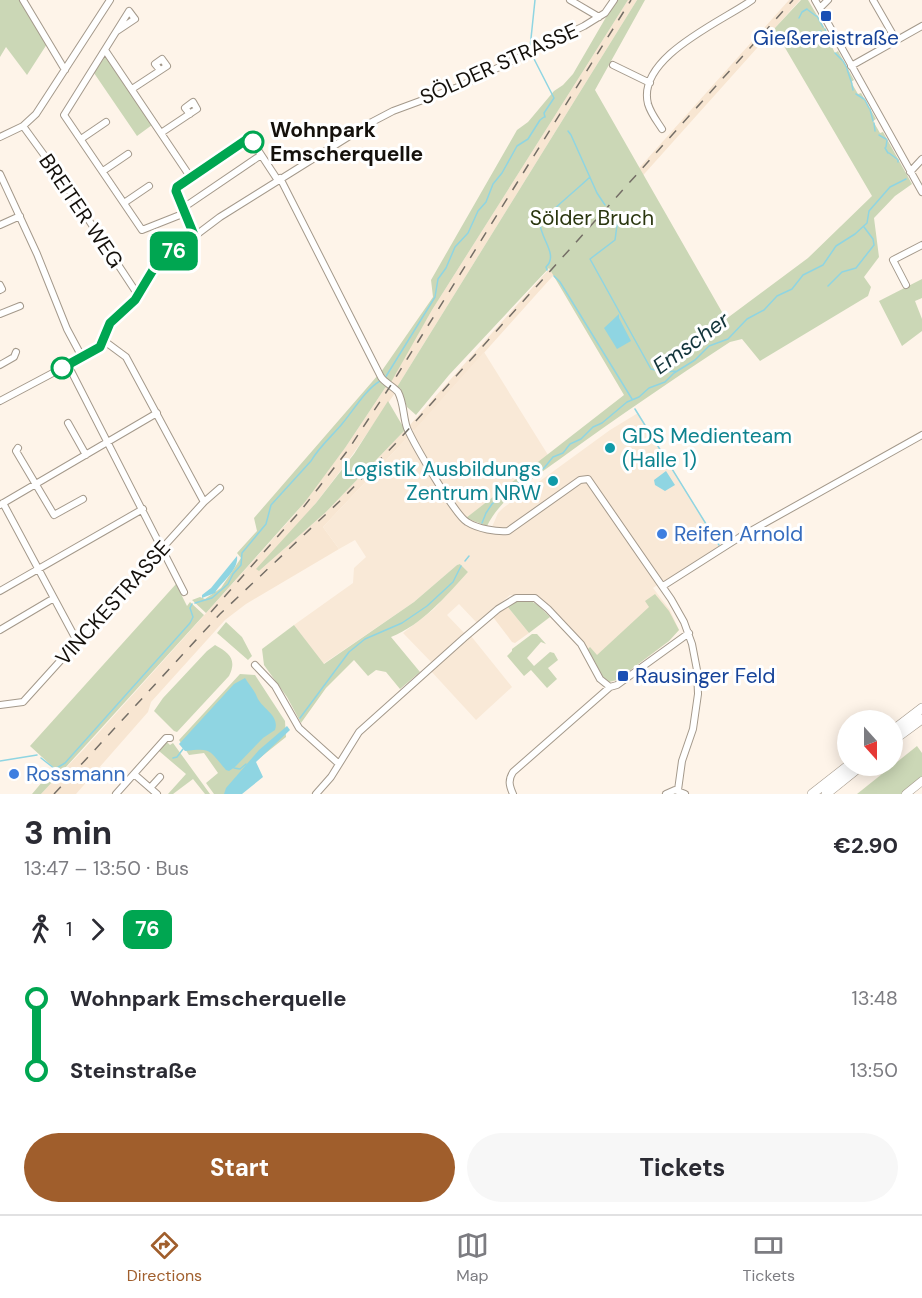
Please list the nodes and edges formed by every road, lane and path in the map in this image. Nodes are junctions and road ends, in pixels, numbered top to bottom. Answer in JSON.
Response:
{"nodes":[{"id":1,"x":23,"y":0,"type":"edge"},
{"id":2,"x":110,"y":0,"type":"edge"},
{"id":3,"x":570,"y":0,"type":"edge"},
{"id":4,"x":614,"y":0,"type":"edge"},
{"id":5,"x":752,"y":0,"type":"edge"},
{"id":6,"x":815,"y":0,"type":"edge"},
{"id":7,"x":828,"y":0,"type":"edge"},
{"id":8,"x":873,"y":0,"type":"edge"},
{"id":9,"x":820,"y":8,"type":"junction"},
{"id":10,"x":599,"y":17,"type":"junction"},
{"id":11,"x":922,"y":26,"type":"edge"},
{"id":12,"x":117,"y":31,"type":"dead end"},
{"id":13,"x":896,"y":40,"type":"junction"},
{"id":14,"x":105,"y":50,"type":"junction"},
{"id":15,"x":613,"y":65,"type":"dead end"},
{"id":16,"x":851,"y":66,"type":"junction"},
{"id":17,"x":65,"y":70,"type":"junction"},
{"id":18,"x":160,"y":70,"type":"dead end"},
{"id":19,"x":650,"y":83,"type":"junction"},
{"id":20,"x":132,"y":89,"type":"junction"},
{"id":21,"x":190,"y":114,"type":"dead end"},
{"id":22,"x":106,"y":122,"type":"dead end"},
{"id":23,"x":24,"y":126,"type":"junction"},
{"id":24,"x":662,"y":129,"type":"dead end"},
{"id":25,"x":161,"y":133,"type":"junction"},
{"id":26,"x":0,"y":137,"type":"edge"},
{"id":27,"x":81,"y":139,"type":"junction"},
{"id":28,"x":128,"y":154,"type":"dead end"},
{"id":29,"x":261,"y":154,"type":"junction"},
{"id":30,"x":922,"y":159,"type":"edge"},
{"id":31,"x":103,"y":171,"type":"junction"},
{"id":32,"x":910,"y":172,"type":"junction"},
{"id":33,"x":0,"y":174,"type":"edge"},
{"id":34,"x":191,"y":178,"type":"junction"},
{"id":35,"x":279,"y":178,"type":"junction"},
{"id":36,"x":149,"y":186,"type":"dead end"},
{"id":37,"x":922,"y":192,"type":"edge"},
{"id":38,"x":124,"y":203,"type":"junction"},
{"id":39,"x":184,"y":210,"type":"junction"},
{"id":40,"x":20,"y":216,"type":"junction"},
{"id":41,"x":0,"y":225,"type":"edge"},
{"id":42,"x":194,"y":235,"type":"junction"},
{"id":43,"x":922,"y":245,"type":"edge"},
{"id":44,"x":906,"y":285,"type":"dead end"},
{"id":45,"x":138,"y":295,"type":"junction"},
{"id":46,"x":20,"y":306,"type":"dead end"},
{"id":47,"x":0,"y":314,"type":"edge"},
{"id":48,"x":103,"y":340,"type":"junction"},
{"id":49,"x":16,"y":352,"type":"dead end"},
{"id":50,"x":81,"y":357,"type":"junction"},
{"id":51,"x":68,"y":364,"type":"junction"},
{"id":52,"x":0,"y":365,"type":"edge"},
{"id":53,"x":0,"y":401,"type":"edge"},
{"id":54,"x":157,"y":413,"type":"junction"},
{"id":55,"x":68,"y":423,"type":"dead end"},
{"id":56,"x":922,"y":435,"type":"edge"},
{"id":57,"x":109,"y":441,"type":"junction"},
{"id":58,"x":18,"y":448,"type":"dead end"},
{"id":59,"x":86,"y":455,"type":"junction"},
{"id":60,"x":37,"y":484,"type":"junction"},
{"id":61,"x":220,"y":488,"type":"dead end"},
{"id":62,"x":83,"y":499,"type":"dead end"},
{"id":63,"x":204,"y":502,"type":"junction"},
{"id":64,"x":1,"y":504,"type":"edge"},
{"id":65,"x":143,"y":509,"type":"junction"},
{"id":66,"x":163,"y":548,"type":"junction"},
{"id":67,"x":39,"y":569,"type":"junction"},
{"id":68,"x":663,"y":586,"type":"junction"},
{"id":69,"x":0,"y":591,"type":"edge"},
{"id":70,"x":184,"y":592,"type":"dead end"},
{"id":71,"x":54,"y":598,"type":"junction"},
{"id":72,"x":0,"y":630,"type":"edge"},
{"id":73,"x":689,"y":633,"type":"junction"},
{"id":74,"x":78,"y":643,"type":"junction"},
{"id":75,"x":255,"y":664,"type":"dead end"},
{"id":76,"x":610,"y":687,"type":"junction"},
{"id":77,"x":0,"y":705,"type":"edge"},
{"id":78,"x":922,"y":708,"type":"edge"},
{"id":79,"x":922,"y":719,"type":"edge"},
{"id":80,"x":903,"y":723,"type":"edge"},
{"id":81,"x":903,"y":733,"type":"edge"},
{"id":82,"x":170,"y":738,"type":"dead end"},
{"id":83,"x":339,"y":764,"type":"junction"},
{"id":84,"x":134,"y":774,"type":"junction"},
{"id":85,"x":837,"y":774,"type":"edge"},
{"id":86,"x":848,"y":776,"type":"edge"},
{"id":87,"x":160,"y":777,"type":"dead end"},
{"id":88,"x":922,"y":781,"type":"edge"},
{"id":89,"x":150,"y":789,"type":"junction"},
{"id":90,"x":681,"y":792,"type":"edge"},
{"id":91,"x":116,"y":794,"type":"edge"},
{"id":92,"x":157,"y":794,"type":"edge"},
{"id":93,"x":316,"y":794,"type":"edge"},
{"id":94,"x":513,"y":794,"type":"edge"},
{"id":95,"x":666,"y":794,"type":"edge"},
{"id":96,"x":812,"y":794,"type":"edge"},
{"id":97,"x":826,"y":794,"type":"edge"},
{"id":98,"x":906,"y":794,"type":"edge"}],
"edges":[{"from":1,"to":17,"type":"street"},
{"from":2,"to":17,"type":"street"},
{"from":3,"to":10,"type":"street"},
{"from":4,"to":10,"type":"street"},
{"from":5,"to":19,"type":"street"},
{"from":6,"to":9,"type":"street"},
{"from":7,"to":9,"type":"street"},
{"from":8,"to":13,"type":"street"},
{"from":9,"to":16,"type":"street"},
{"from":10,"to":35,"type":"street","name":"SÖLDER STRASSE"},
{"from":11,"to":13,"type":"street"},
{"from":12,"to":14,"type":"street"},
{"from":13,"to":16,"type":"street"},
{"from":14,"to":20,"type":"street"},
{"from":14,"to":27,"type":"street"},
{"from":15,"to":19,"type":"street"},
{"from":16,"to":32,"type":"street"},
{"from":17,"to":23,"type":"street"},
{"from":18,"to":20,"type":"street"},
{"from":19,"to":24,"type":"street"},
{"from":20,"to":25,"type":"street"},
{"from":21,"to":25,"type":"street"},
{"from":22,"to":27,"type":"street"},
{"from":23,"to":26,"type":"street"},
{"from":23,"to":45,"type":"street","name":"BREITER WEG"},
{"from":25,"to":34,"type":"street"},
{"from":27,"to":31,"type":"street"},
{"from":28,"to":31,"type":"street"},
{"from":29,"to":34,"type":"street"},
{"from":29,"to":35,"type":"street"},
{"from":29,"to":39,"type":"street"},
{"from":30,"to":32,"type":"street"},
{"from":31,"to":38,"type":"street"},
{"from":32,"to":37,"type":"street"},
{"from":33,"to":40,"type":"street"},
{"from":34,"to":39,"type":"street"},
{"from":35,"to":42,"type":"street","name":"SÖLDER STRASSE"},
{"from":35,"to":68,"type":"street"},
{"from":36,"to":38,"type":"street"},
{"from":38,"to":39,"type":"street"},
{"from":39,"to":42,"type":"street"},
{"from":40,"to":41,"type":"street"},
{"from":40,"to":50,"type":"street"},
{"from":42,"to":45,"type":"street","name":"SÖLDER STRASSE"},
{"from":43,"to":44,"type":"street"},
{"from":45,"to":48,"type":"street","name":"SÖLDER STRASSE"},
{"from":46,"to":47,"type":"street"},
{"from":48,"to":50,"type":"street","name":"SÖLDER STRASSE"},
{"from":48,"to":54,"type":"street"},
{"from":49,"to":52,"type":"street"},
{"from":50,"to":51,"type":"street","name":"SÖLDER STRASSE"},
{"from":51,"to":53,"type":"street","name":"SÖLDER STRASSE"},
{"from":51,"to":57,"type":"street"},
{"from":54,"to":57,"type":"street"},
{"from":54,"to":63,"type":"street"},
{"from":55,"to":59,"type":"street"},
{"from":56,"to":68,"type":"street"},
{"from":57,"to":59,"type":"street"},
{"from":57,"to":65,"type":"street"},
{"from":58,"to":60,"type":"street"},
{"from":59,"to":60,"type":"street"},
{"from":60,"to":62,"type":"street"},
{"from":60,"to":64,"type":"street"},
{"from":61,"to":63,"type":"street","name":"VINCKESTRASSE"},
{"from":63,"to":66,"type":"street","name":"VINCKESTRASSE"},
{"from":64,"to":67,"type":"street"},
{"from":65,"to":66,"type":"street"},
{"from":65,"to":67,"type":"street"},
{"from":66,"to":70,"type":"street"},
{"from":66,"to":74,"type":"street","name":"VINCKESTRASSE"},
{"from":67,"to":69,"type":"street"},
{"from":67,"to":71,"type":"street"},
{"from":68,"to":73,"type":"street"},
{"from":71,"to":72,"type":"street"},
{"from":71,"to":74,"type":"street"},
{"from":73,"to":76,"type":"street"},
{"from":73,"to":90,"type":"street"},
{"from":74,"to":77,"type":"street","name":"VINCKESTRASSE"},
{"from":75,"to":83,"type":"street"},
{"from":76,"to":83,"type":"street"},
{"from":76,"to":94,"type":"street"},
{"from":78,"to":80,"type":"highway"},
{"from":79,"to":81,"type":"highway"},
{"from":82,"to":84,"type":"street"},
{"from":83,"to":93,"type":"street"},
{"from":84,"to":89,"type":"street"},
{"from":84,"to":91,"type":"street"},
{"from":85,"to":96,"type":"highway"},
{"from":86,"to":97,"type":"highway"},
{"from":87,"to":89,"type":"street"},
{"from":88,"to":98,"type":"main road"},
{"from":89,"to":92,"type":"street"},
{"from":90,"to":95,"type":"street"}]}
